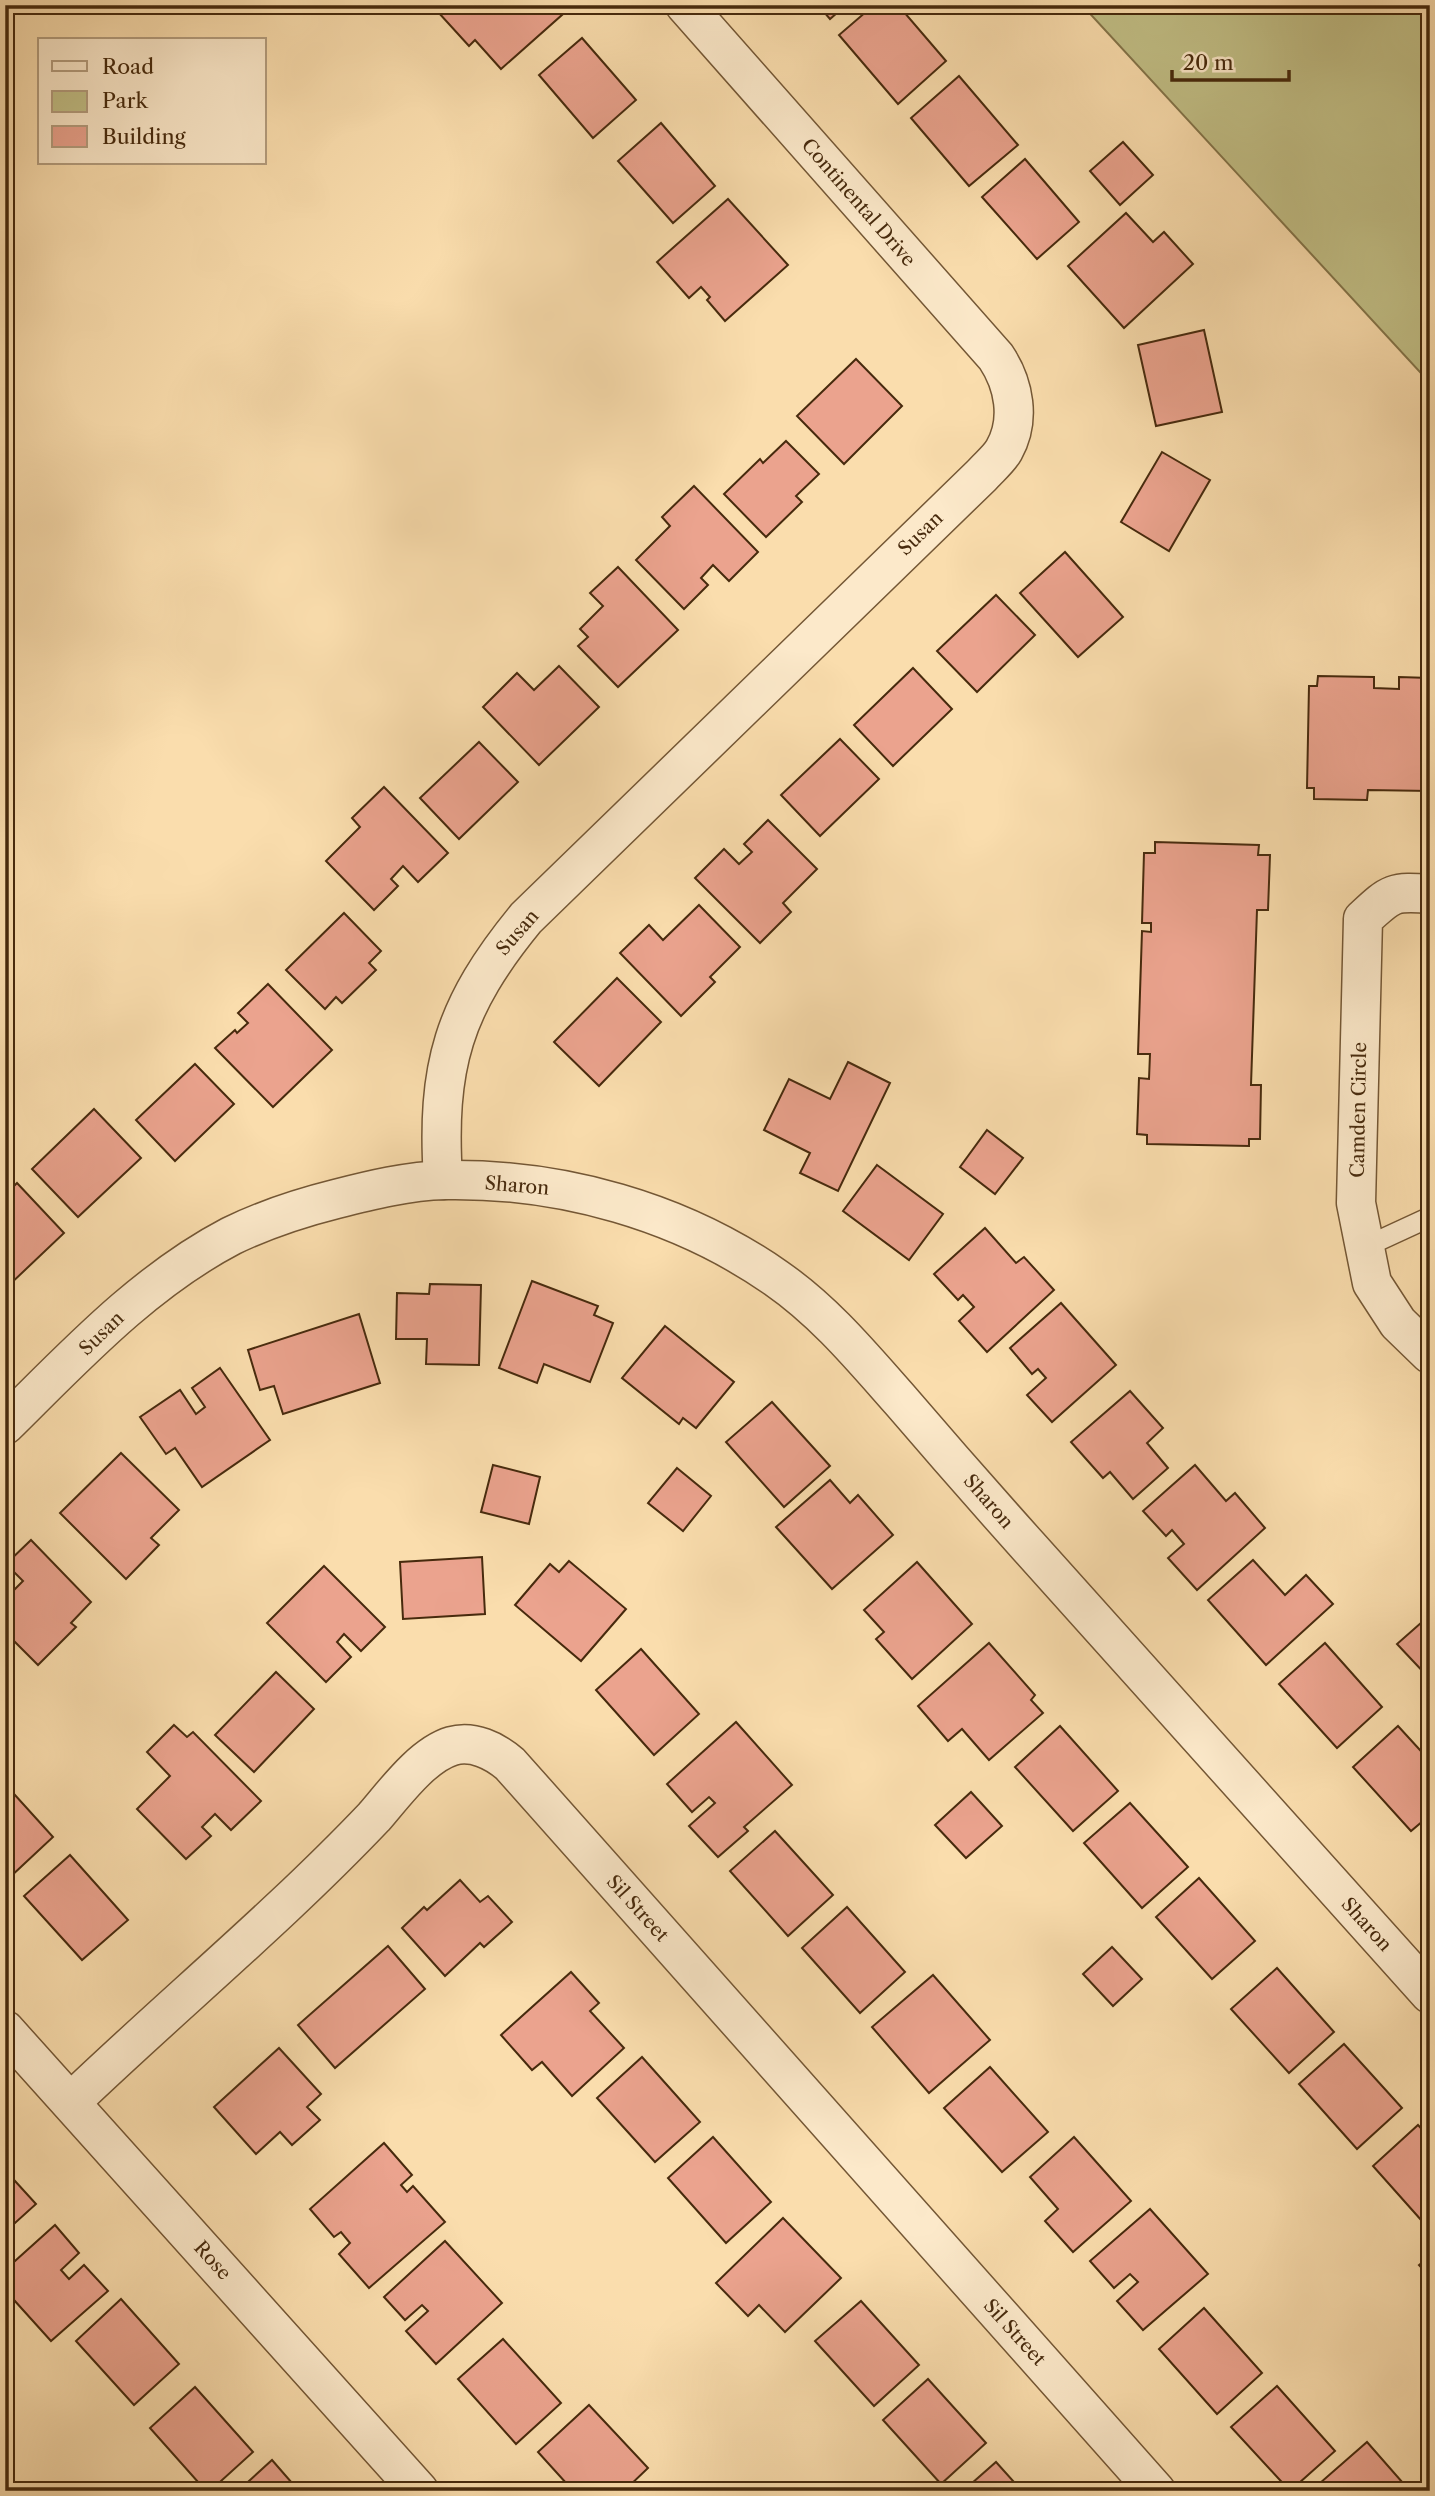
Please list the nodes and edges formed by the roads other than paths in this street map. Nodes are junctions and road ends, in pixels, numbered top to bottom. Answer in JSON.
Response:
{"nodes":[{"id":1,"x":685,"y":5,"type":"edge"},
{"id":2,"x":1014,"y":409,"type":"joint"},
{"id":3,"x":1430,"y":894,"type":"edge"},
{"id":4,"x":443,"y":1180,"type":"junction"},
{"id":5,"x":1430,"y":1217,"type":"edge"},
{"id":6,"x":1365,"y":1247,"type":"junction"},
{"id":7,"x":1430,"y":1354,"type":"edge"},
{"id":8,"x":5,"y":1425,"type":"edge"},
{"id":9,"x":1430,"y":1994,"type":"edge"},
{"id":10,"x":5,"y":2030,"type":"edge"},
{"id":11,"x":71,"y":2102,"type":"junction"},
{"id":12,"x":419,"y":2491,"type":"edge"},
{"id":13,"x":1156,"y":2491,"type":"edge"}],
"edges":[{"from":1,"to":2,"type":"street","name":"Continental Drive"},
{"from":2,"to":4,"type":"street","name":"Susan"},
{"from":3,"to":6,"type":"street","name":"Camden Circle"},
{"from":4,"to":8,"type":"street","name":"Susan"},
{"from":4,"to":9,"type":"street","name":"Sharon"},
{"from":5,"to":6,"type":"lane"},
{"from":6,"to":7,"type":"street","name":"Camden Circle"},
{"from":10,"to":11,"type":"street","name":"Rose"},
{"from":11,"to":12,"type":"street","name":"Rose"},
{"from":11,"to":13,"type":"street","name":"Sil Street"}]}
